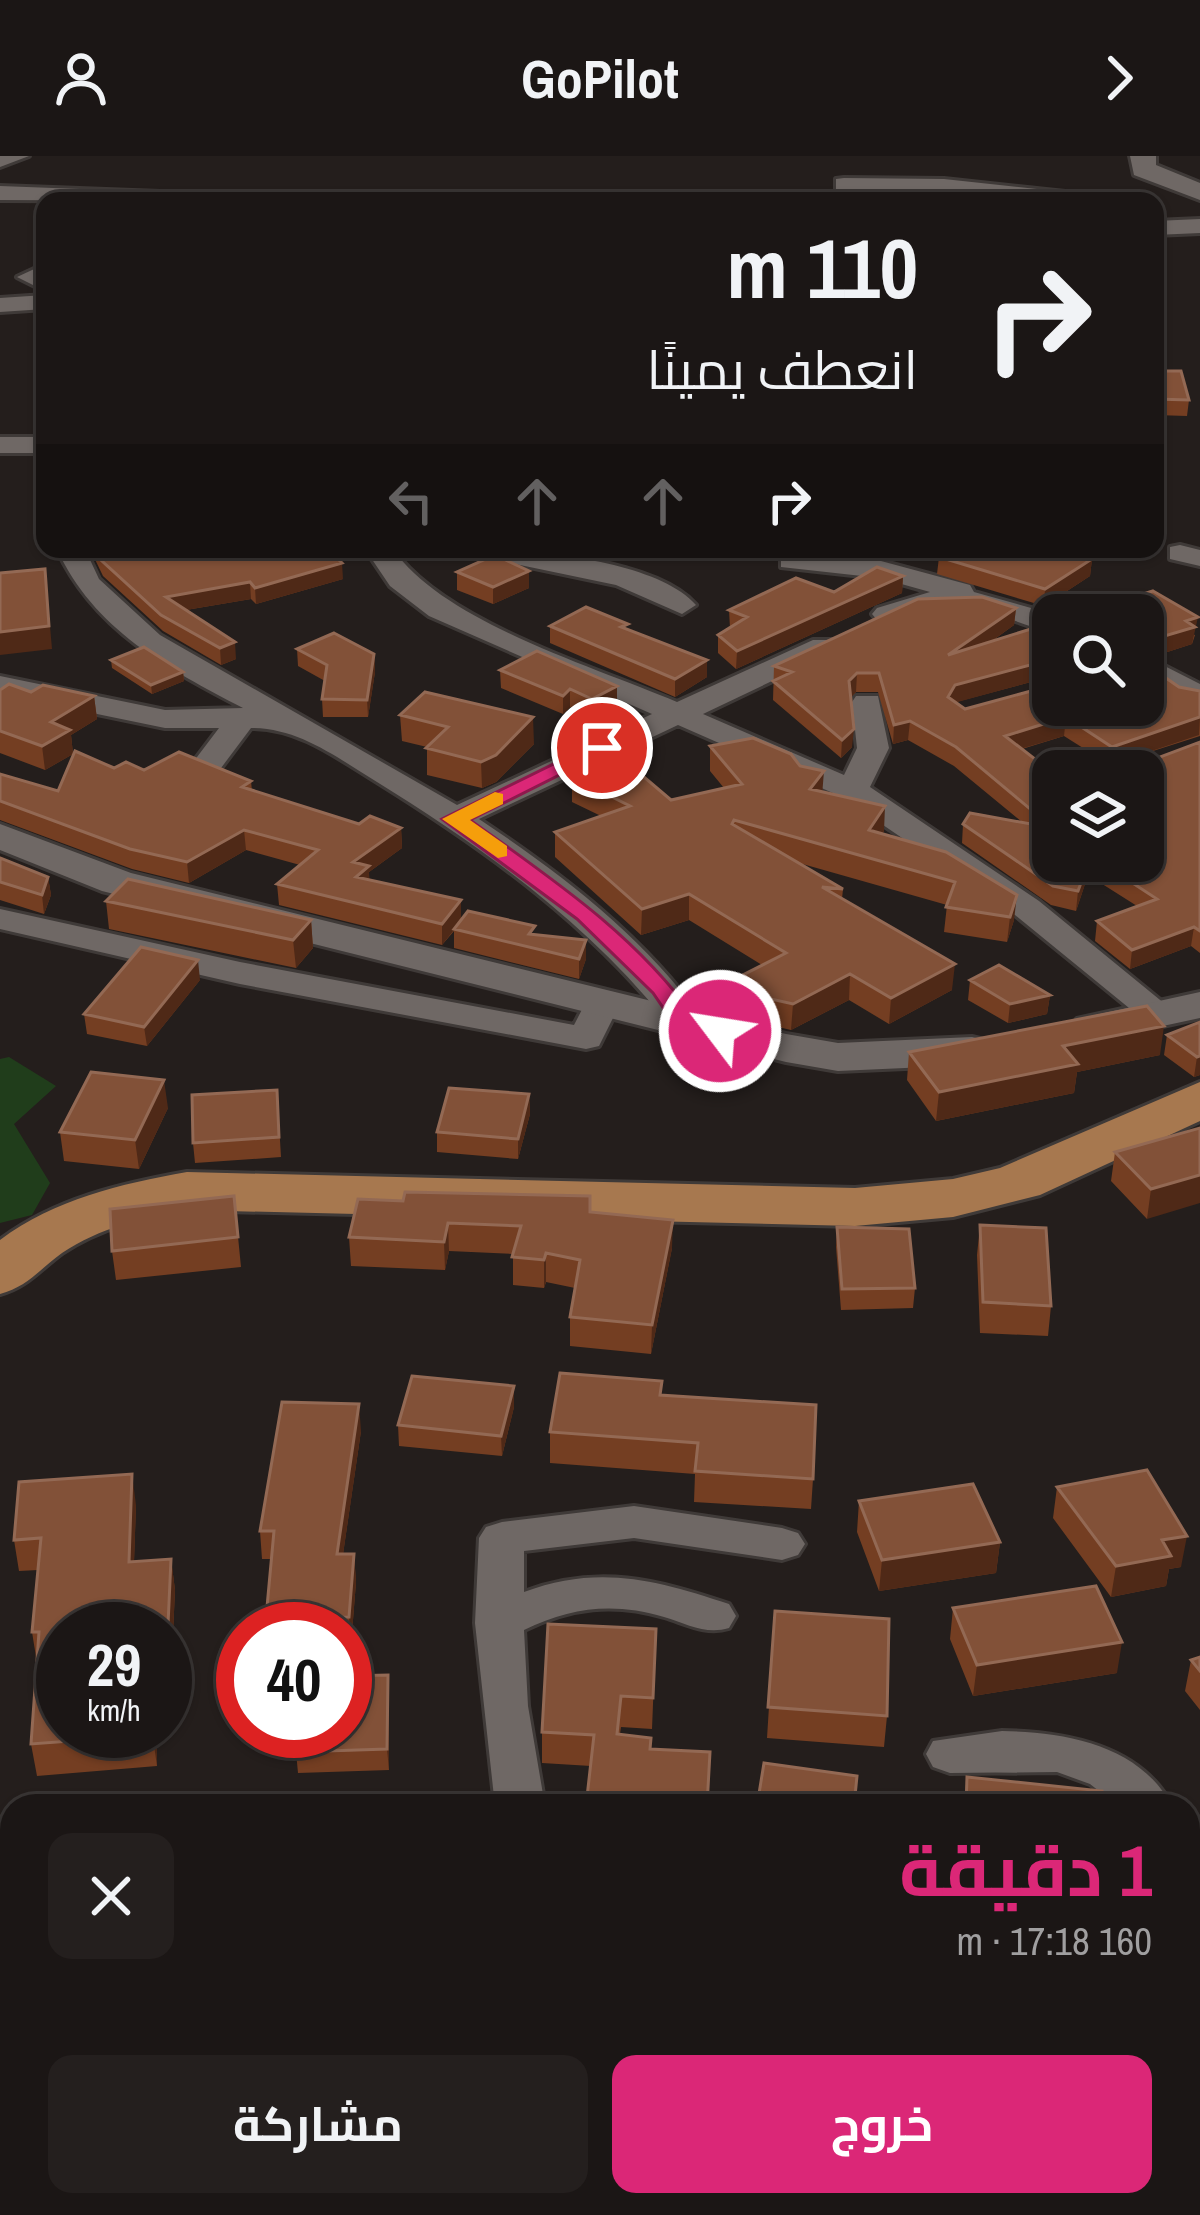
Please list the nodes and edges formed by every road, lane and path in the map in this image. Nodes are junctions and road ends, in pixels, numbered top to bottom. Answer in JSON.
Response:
{"nodes":[{"id":1,"x":18,"y":156,"type":"edge"},
{"id":2,"x":1136,"y":158,"type":"edge"},
{"id":3,"x":0,"y":160,"type":"edge"},
{"id":4,"x":844,"y":184,"type":"dead end"},
{"id":5,"x":1000,"y":192,"type":"edge"},
{"id":6,"x":1200,"y":192,"type":"edge"},
{"id":7,"x":0,"y":193,"type":"edge"},
{"id":8,"x":36,"y":194,"type":"edge"},
{"id":9,"x":1200,"y":226,"type":"edge"},
{"id":10,"x":1164,"y":228,"type":"edge"},
{"id":11,"x":36,"y":303,"type":"edge"},
{"id":12,"x":0,"y":305,"type":"edge"},
{"id":13,"x":0,"y":445,"type":"edge"},
{"id":14,"x":36,"y":445,"type":"edge"},
{"id":15,"x":385,"y":558,"type":"edge"},
{"id":16,"x":526,"y":558,"type":"edge"},
{"id":17,"x":791,"y":561,"type":"dead end"},
{"id":18,"x":70,"y":566,"type":"edge"},
{"id":19,"x":982,"y":599,"type":"junction"},
{"id":20,"x":682,"y":605,"type":"dead end"},
{"id":21,"x":1032,"y":617,"type":"edge"},
{"id":22,"x":1164,"y":676,"type":"edge"},
{"id":23,"x":0,"y":685,"type":"edge"},
{"id":24,"x":1200,"y":697,"type":"edge"},
{"id":25,"x":867,"y":702,"type":"dead end"},
{"id":26,"x":676,"y":713,"type":"junction"},
{"id":27,"x":244,"y":717,"type":"junction"},
{"id":28,"x":289,"y":719,"type":"junction"},
{"id":29,"x":210,"y":760,"type":"edge"},
{"id":30,"x":853,"y":790,"type":"junction"},
{"id":31,"x":453,"y":819,"type":"junction"},
{"id":32,"x":0,"y":836,"type":"edge"},
{"id":33,"x":0,"y":919,"type":"edge"},
{"id":34,"x":602,"y":1004,"type":"junction"},
{"id":35,"x":1179,"y":1009,"type":"edge"},
{"id":36,"x":686,"y":1023,"type":"junction"},
{"id":37,"x":1200,"y":1100,"type":"edge"},
{"id":38,"x":0,"y":1274,"type":"edge"},
{"id":39,"x":782,"y":1544,"type":"dead end"},
{"id":40,"x":713,"y":1616,"type":"dead end"},
{"id":41,"x":498,"y":1622,"type":"junction"},
{"id":42,"x":950,"y":1754,"type":"dead end"},
{"id":43,"x":517,"y":1794,"type":"edge"},
{"id":44,"x":1132,"y":1794,"type":"edge"}],
"edges":[{"from":1,"to":3,"type":"street"},
{"from":2,"to":6,"type":"street"},
{"from":4,"to":5,"type":"street"},
{"from":7,"to":8,"type":"street"},
{"from":9,"to":10,"type":"street"},
{"from":11,"to":12,"type":"street"},
{"from":13,"to":14,"type":"street"},
{"from":15,"to":26,"type":"street"},
{"from":16,"to":20,"type":"street"},
{"from":17,"to":19,"type":"street"},
{"from":18,"to":28,"type":"street"},
{"from":19,"to":21,"type":"street"},
{"from":19,"to":26,"type":"street"},
{"from":22,"to":24,"type":"street"},
{"from":23,"to":27,"type":"street"},
{"from":25,"to":30,"type":"street"},
{"from":26,"to":30,"type":"street"},
{"from":26,"to":31,"type":"street"},
{"from":27,"to":28,"type":"street"},
{"from":27,"to":29,"type":"street"},
{"from":28,"to":31,"type":"street"},
{"from":30,"to":35,"type":"street"},
{"from":31,"to":36,"type":"street"},
{"from":32,"to":34,"type":"street"},
{"from":33,"to":34,"type":"street"},
{"from":34,"to":36,"type":"street"},
{"from":35,"to":36,"type":"street"},
{"from":37,"to":38,"type":"main road"},
{"from":39,"to":41,"type":"street"},
{"from":40,"to":41,"type":"street"},
{"from":41,"to":43,"type":"street"},
{"from":42,"to":44,"type":"street"}]}
